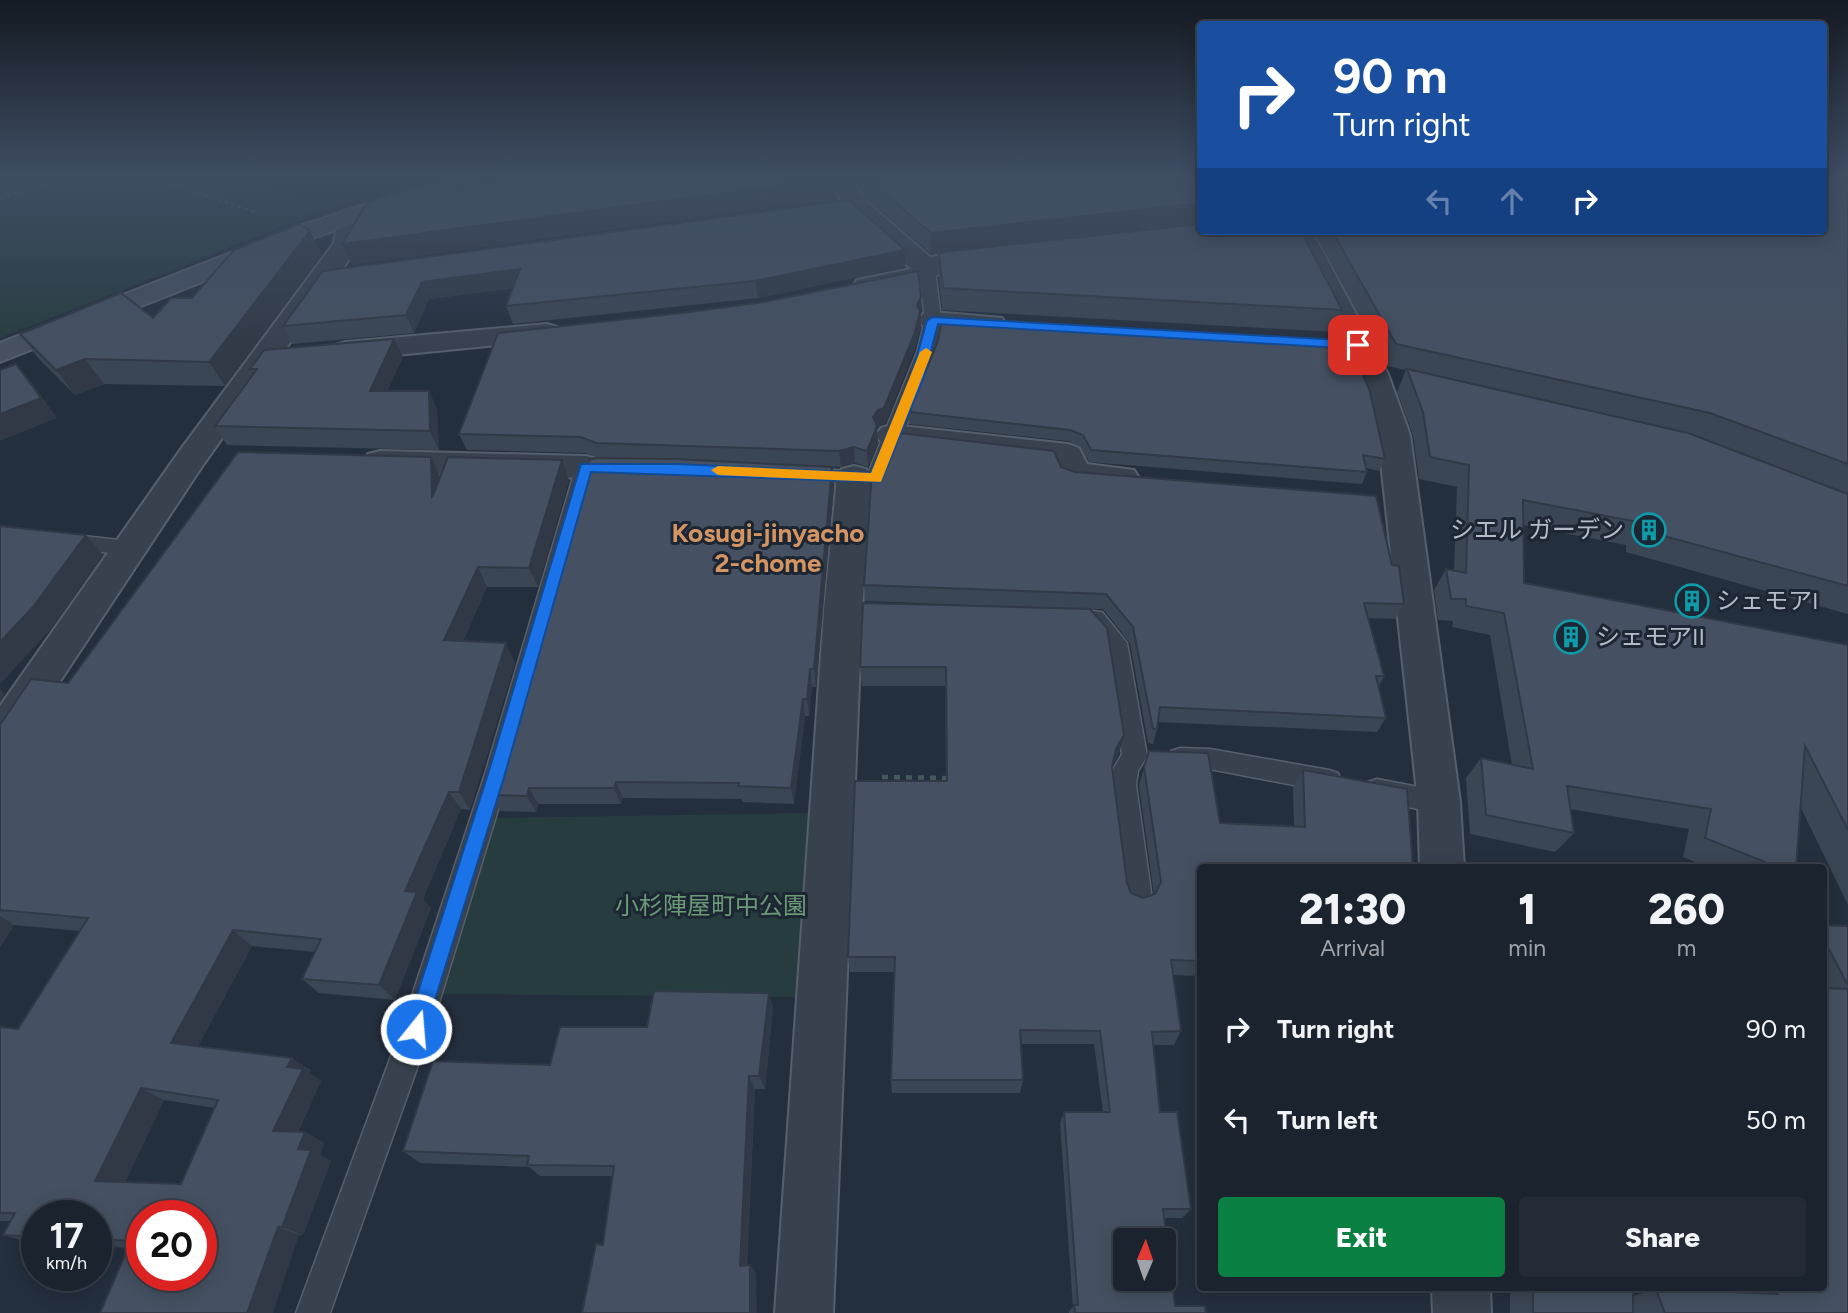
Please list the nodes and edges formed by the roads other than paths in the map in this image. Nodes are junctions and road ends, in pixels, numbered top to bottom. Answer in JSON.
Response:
{"nodes":[{"id":1,"x":293,"y":236,"type":"edge"},
{"id":2,"x":348,"y":236,"type":"edge"},
{"id":3,"x":890,"y":236,"type":"edge"},
{"id":4,"x":1301,"y":236,"type":"edge"},
{"id":5,"x":1014,"y":254,"type":"edge"},
{"id":6,"x":927,"y":270,"type":"junction"},
{"id":7,"x":358,"y":274,"type":"edge"},
{"id":8,"x":318,"y":280,"type":"junction"},
{"id":9,"x":838,"y":292,"type":"edge"},
{"id":10,"x":933,"y":320,"type":"junction"},
{"id":11,"x":1015,"y":325,"type":"edge"},
{"id":12,"x":575,"y":330,"type":"edge"},
{"id":13,"x":0,"y":353,"type":"edge"},
{"id":14,"x":1354,"y":354,"type":"junction"},
{"id":15,"x":264,"y":358,"type":"junction"},
{"id":16,"x":1412,"y":383,"type":"edge"},
{"id":17,"x":892,"y":435,"type":"junction"},
{"id":18,"x":192,"y":457,"type":"junction"},
{"id":19,"x":233,"y":458,"type":"edge"},
{"id":20,"x":355,"y":461,"type":"edge"},
{"id":21,"x":586,"y":467,"type":"junction"},
{"id":22,"x":625,"y":468,"type":"edge"},
{"id":23,"x":786,"y":474,"type":"edge"},
{"id":24,"x":854,"y":477,"type":"junction"},
{"id":25,"x":1155,"y":481,"type":"edge"},
{"id":26,"x":0,"y":534,"type":"edge"},
{"id":27,"x":129,"y":548,"type":"junction"},
{"id":28,"x":1066,"y":617,"type":"edge"},
{"id":29,"x":0,"y":739,"type":"edge"},
{"id":30,"x":1135,"y":757,"type":"junction"},
{"id":31,"x":1439,"y":802,"type":"junction"},
{"id":32,"x":1442,"y":864,"type":"edge"},
{"id":33,"x":1138,"y":899,"type":"edge"},
{"id":34,"x":1461,"y":1291,"type":"edge"},
{"id":35,"x":313,"y":1313,"type":"edge"},
{"id":36,"x":804,"y":1313,"type":"edge"},
{"id":37,"x":1462,"y":1313,"type":"edge"}],
"edges":[{"from":1,"to":13,"type":"street"},
{"from":2,"to":8,"type":"street"},
{"from":3,"to":6,"type":"street"},
{"from":4,"to":14,"type":"street"},
{"from":5,"to":6,"type":"street"},
{"from":6,"to":9,"type":"street"},
{"from":6,"to":10,"type":"lane"},
{"from":7,"to":8,"type":"street"},
{"from":8,"to":15,"type":"street"},
{"from":10,"to":11,"type":"street"},
{"from":10,"to":17,"type":"lane"},
{"from":12,"to":15,"type":"street"},
{"from":14,"to":16,"type":"street"},
{"from":14,"to":31,"type":"street"},
{"from":15,"to":18,"type":"street"},
{"from":17,"to":24,"type":"lane"},
{"from":17,"to":25,"type":"street"},
{"from":18,"to":19,"type":"street"},
{"from":18,"to":27,"type":"street"},
{"from":20,"to":21,"type":"street"},
{"from":21,"to":22,"type":"lane"},
{"from":21,"to":35,"type":"lane"},
{"from":23,"to":24,"type":"lane"},
{"from":24,"to":36,"type":"street"},
{"from":26,"to":27,"type":"lane"},
{"from":27,"to":29,"type":"street"},
{"from":28,"to":30,"type":"lane"},
{"from":30,"to":31,"type":"lane"},
{"from":30,"to":33,"type":"lane"},
{"from":31,"to":32,"type":"street"},
{"from":34,"to":37,"type":"street"}]}
